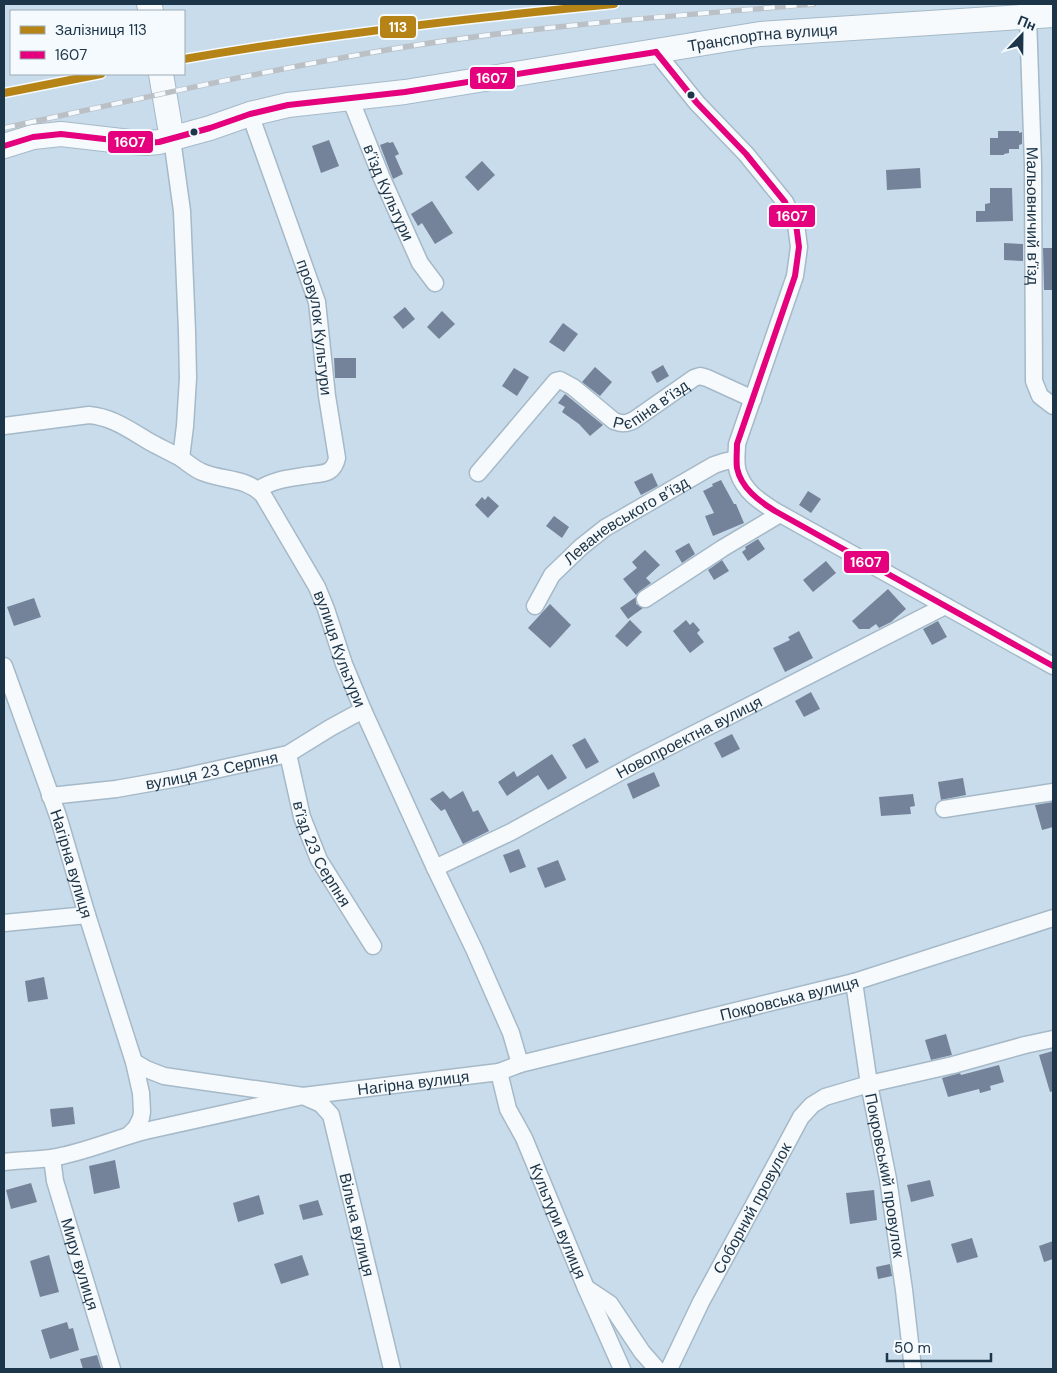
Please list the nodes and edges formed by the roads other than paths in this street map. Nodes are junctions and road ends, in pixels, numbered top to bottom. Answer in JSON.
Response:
{"nodes":[{"id":1,"x":1053,"y":14,"type":"edge"},
{"id":2,"x":1028,"y":17,"type":"junction"},
{"id":3,"x":656,"y":52,"type":"junction"},
{"id":4,"x":161,"y":75,"type":"edge"},
{"id":5,"x":350,"y":98,"type":"junction"},
{"id":6,"x":250,"y":114,"type":"junction"},
{"id":7,"x":172,"y":139,"type":"junction"},
{"id":8,"x":4,"y":146,"type":"edge"},
{"id":9,"x":435,"y":283,"type":"dead end"},
{"id":10,"x":752,"y":399,"type":"junction"},
{"id":11,"x":1053,"y":406,"type":"edge"},
{"id":12,"x":4,"y":426,"type":"edge"},
{"id":13,"x":181,"y":458,"type":"junction"},
{"id":14,"x":736,"y":459,"type":"junction"},
{"id":15,"x":478,"y":473,"type":"dead end"},
{"id":16,"x":258,"y":490,"type":"junction"},
{"id":17,"x":780,"y":514,"type":"junction"},
{"id":18,"x":645,"y":599,"type":"dead end"},
{"id":19,"x":535,"y":606,"type":"dead end"},
{"id":20,"x":945,"y":606,"type":"junction"},
{"id":21,"x":1053,"y":664,"type":"edge"},
{"id":22,"x":5,"y":674,"type":"edge"},
{"id":23,"x":362,"y":710,"type":"junction"},
{"id":24,"x":288,"y":754,"type":"junction"},
{"id":25,"x":1053,"y":792,"type":"edge"},
{"id":26,"x":50,"y":796,"type":"junction"},
{"id":27,"x":944,"y":809,"type":"dead end"},
{"id":28,"x":435,"y":868,"type":"junction"},
{"id":29,"x":87,"y":915,"type":"junction"},
{"id":30,"x":1053,"y":918,"type":"edge"},
{"id":31,"x":4,"y":924,"type":"edge"},
{"id":32,"x":373,"y":946,"type":"dead end"},
{"id":33,"x":854,"y":982,"type":"junction"},
{"id":34,"x":1053,"y":1039,"type":"edge"},
{"id":35,"x":134,"y":1062,"type":"junction"},
{"id":36,"x":520,"y":1064,"type":"junction"},
{"id":37,"x":499,"y":1072,"type":"junction"},
{"id":38,"x":868,"y":1084,"type":"junction"},
{"id":39,"x":303,"y":1096,"type":"junction"},
{"id":40,"x":129,"y":1135,"type":"junction"},
{"id":41,"x":52,"y":1158,"type":"junction"},
{"id":42,"x":4,"y":1162,"type":"edge"},
{"id":43,"x":586,"y":1288,"type":"junction"},
{"id":44,"x":112,"y":1369,"type":"edge"},
{"id":45,"x":392,"y":1369,"type":"edge"},
{"id":46,"x":622,"y":1369,"type":"edge"},
{"id":47,"x":657,"y":1369,"type":"edge"},
{"id":48,"x":669,"y":1369,"type":"edge"},
{"id":49,"x":913,"y":1369,"type":"edge"}],
"edges":[{"from":1,"to":2,"type":"street","name":"Транспортна вулиця"},
{"from":2,"to":3,"type":"street","name":"Транспортна вулиця"},
{"from":2,"to":11,"type":"street","name":"Мальовничий в’їзд"},
{"from":3,"to":5,"type":"street","name":"Транспортна вулиця"},
{"from":3,"to":10,"type":"street"},
{"from":4,"to":7,"type":"street"},
{"from":5,"to":6,"type":"street","name":"Транспортна вулиця"},
{"from":5,"to":9,"type":"street","name":"в’їзд Культури"},
{"from":6,"to":7,"type":"street","name":"Транспортна вулиця"},
{"from":6,"to":16,"type":"street","name":"провулок Культури"},
{"from":7,"to":8,"type":"street","name":"Транспортна вулиця"},
{"from":7,"to":13,"type":"street"},
{"from":10,"to":14,"type":"street"},
{"from":10,"to":15,"type":"street","name":"Рєпіна в’їзд"},
{"from":12,"to":13,"type":"street","name":"вулиця Культури"},
{"from":13,"to":16,"type":"street","name":"вулиця Культури"},
{"from":14,"to":17,"type":"street"},
{"from":14,"to":19,"type":"street","name":"Леваневського в’їзд"},
{"from":16,"to":23,"type":"street","name":"вулиця Культури"},
{"from":17,"to":18,"type":"street"},
{"from":17,"to":20,"type":"street"},
{"from":20,"to":21,"type":"street"},
{"from":20,"to":28,"type":"street","name":"Новопроектна вулиця"},
{"from":22,"to":26,"type":"street","name":"Нагірна вулиця"},
{"from":23,"to":24,"type":"street","name":"вулиця 23 Серпня"},
{"from":23,"to":28,"type":"street","name":"вулиця Культури"},
{"from":24,"to":26,"type":"street","name":"вулиця 23 Серпня"},
{"from":24,"to":32,"type":"street","name":"в’їзд 23 Серпня"},
{"from":25,"to":27,"type":"street"},
{"from":26,"to":29,"type":"street","name":"Нагірна вулиця"},
{"from":28,"to":36,"type":"street","name":"вулиця Культури"},
{"from":29,"to":31,"type":"street"},
{"from":29,"to":35,"type":"street","name":"Нагірна вулиця"},
{"from":30,"to":33,"type":"street","name":"Покровська вулиця"},
{"from":33,"to":36,"type":"street","name":"Покровська вулиця"},
{"from":33,"to":38,"type":"street","name":"Покровський провулок"},
{"from":34,"to":38,"type":"street","name":"Соборний провулок"},
{"from":35,"to":39,"type":"street","name":"Нагірна вулиця"},
{"from":35,"to":40,"type":"street","name":"Нагірна вулиця"},
{"from":36,"to":37,"type":"street","name":"Нагірна вулиця"},
{"from":37,"to":39,"type":"street","name":"Нагірна вулиця"},
{"from":37,"to":43,"type":"street","name":"Культури вулиця"},
{"from":38,"to":48,"type":"street","name":"Соборний провулок"},
{"from":38,"to":49,"type":"street","name":"Покровський провулок"},
{"from":39,"to":40,"type":"street","name":"Нагірна вулиця"},
{"from":39,"to":45,"type":"street","name":"Вільна вулиця"},
{"from":40,"to":41,"type":"street","name":"Нагірна вулиця"},
{"from":41,"to":42,"type":"street","name":"Нагірна вулиця"},
{"from":41,"to":44,"type":"street","name":"Миру вулиця"},
{"from":43,"to":46,"type":"street","name":"Культури вулиця"},
{"from":43,"to":47,"type":"street"}]}
